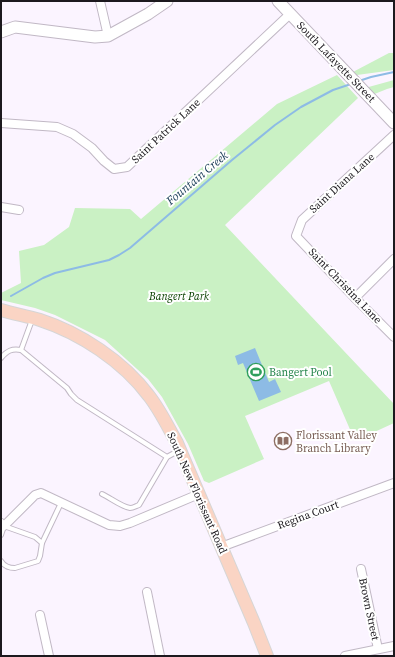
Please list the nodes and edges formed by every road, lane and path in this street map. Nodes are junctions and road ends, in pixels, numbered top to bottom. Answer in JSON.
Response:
{"nodes":[{"id":1,"x":100,"y":1,"type":"edge"},
{"id":2,"x":167,"y":1,"type":"edge"},
{"id":3,"x":278,"y":1,"type":"edge"},
{"id":4,"x":290,"y":14,"type":"junction"},
{"id":5,"x":1,"y":32,"type":"edge"},
{"id":6,"x":108,"y":36,"type":"junction"},
{"id":7,"x":1,"y":123,"type":"edge"},
{"id":8,"x":394,"y":123,"type":"edge"},
{"id":9,"x":394,"y":135,"type":"edge"},
{"id":10,"x":1,"y":207,"type":"edge"},
{"id":11,"x":20,"y":210,"type":"dead end"},
{"id":12,"x":296,"y":236,"type":"joint"},
{"id":13,"x":394,"y":259,"type":"edge"},
{"id":14,"x":355,"y":298,"type":"junction"},
{"id":15,"x":1,"y":310,"type":"edge"},
{"id":16,"x":33,"y":318,"type":"junction"},
{"id":17,"x":394,"y":337,"type":"edge"},
{"id":18,"x":21,"y":350,"type":"junction"},
{"id":19,"x":1,"y":358,"type":"edge"},
{"id":20,"x":180,"y":450,"type":"junction"},
{"id":21,"x":167,"y":457,"type":"junction"},
{"id":22,"x":394,"y":484,"type":"edge"},
{"id":23,"x":102,"y":494,"type":"dead end"},
{"id":24,"x":199,"y":494,"type":"junction"},
{"id":25,"x":62,"y":502,"type":"junction"},
{"id":26,"x":2,"y":524,"type":"edge"},
{"id":27,"x":1,"y":535,"type":"edge"},
{"id":28,"x":42,"y":543,"type":"junction"},
{"id":29,"x":221,"y":547,"type":"junction"},
{"id":30,"x":1,"y":561,"type":"edge"},
{"id":31,"x":361,"y":569,"type":"dead end"},
{"id":32,"x":147,"y":592,"type":"dead end"},
{"id":33,"x":40,"y":615,"type":"dead end"},
{"id":34,"x":394,"y":646,"type":"edge"},
{"id":35,"x":378,"y":649,"type":"junction"},
{"id":36,"x":50,"y":656,"type":"edge"},
{"id":37,"x":160,"y":656,"type":"edge"},
{"id":38,"x":267,"y":656,"type":"edge"},
{"id":39,"x":344,"y":656,"type":"edge"}],
"edges":[{"from":1,"to":6,"type":"street"},
{"from":2,"to":6,"type":"street"},
{"from":3,"to":4,"type":"street","name":"South Lafayette Street"},
{"from":4,"to":7,"type":"street","name":"Saint Patrick Lane"},
{"from":4,"to":8,"type":"street","name":"South Lafayette Street"},
{"from":5,"to":6,"type":"street"},
{"from":9,"to":12,"type":"street","name":"Saint Diana Lane"},
{"from":10,"to":11,"type":"street"},
{"from":12,"to":14,"type":"street","name":"Saint Christina Lane"},
{"from":13,"to":14,"type":"street"},
{"from":14,"to":17,"type":"street","name":"Saint Christina Lane"},
{"from":15,"to":16,"type":"main road","name":"South New Florissant Road"},
{"from":16,"to":18,"type":"lane"},
{"from":16,"to":20,"type":"main road","name":"South New Florissant Road"},
{"from":18,"to":19,"type":"lane"},
{"from":18,"to":21,"type":"lane"},
{"from":20,"to":21,"type":"lane"},
{"from":20,"to":24,"type":"main road","name":"South New Florissant Road"},
{"from":21,"to":23,"type":"lane"},
{"from":22,"to":29,"type":"street","name":"Regina Court"},
{"from":24,"to":25,"type":"street"},
{"from":24,"to":29,"type":"main road","name":"South New Florissant Road"},
{"from":25,"to":26,"type":"street"},
{"from":25,"to":28,"type":"lane"},
{"from":26,"to":27,"type":"lane"},
{"from":26,"to":28,"type":"lane"},
{"from":28,"to":30,"type":"lane"},
{"from":29,"to":38,"type":"main road","name":"South New Florissant Road"},
{"from":31,"to":35,"type":"street","name":"Brown Street"},
{"from":32,"to":37,"type":"street"},
{"from":33,"to":36,"type":"street"},
{"from":34,"to":35,"type":"street"},
{"from":35,"to":39,"type":"street"}]}
